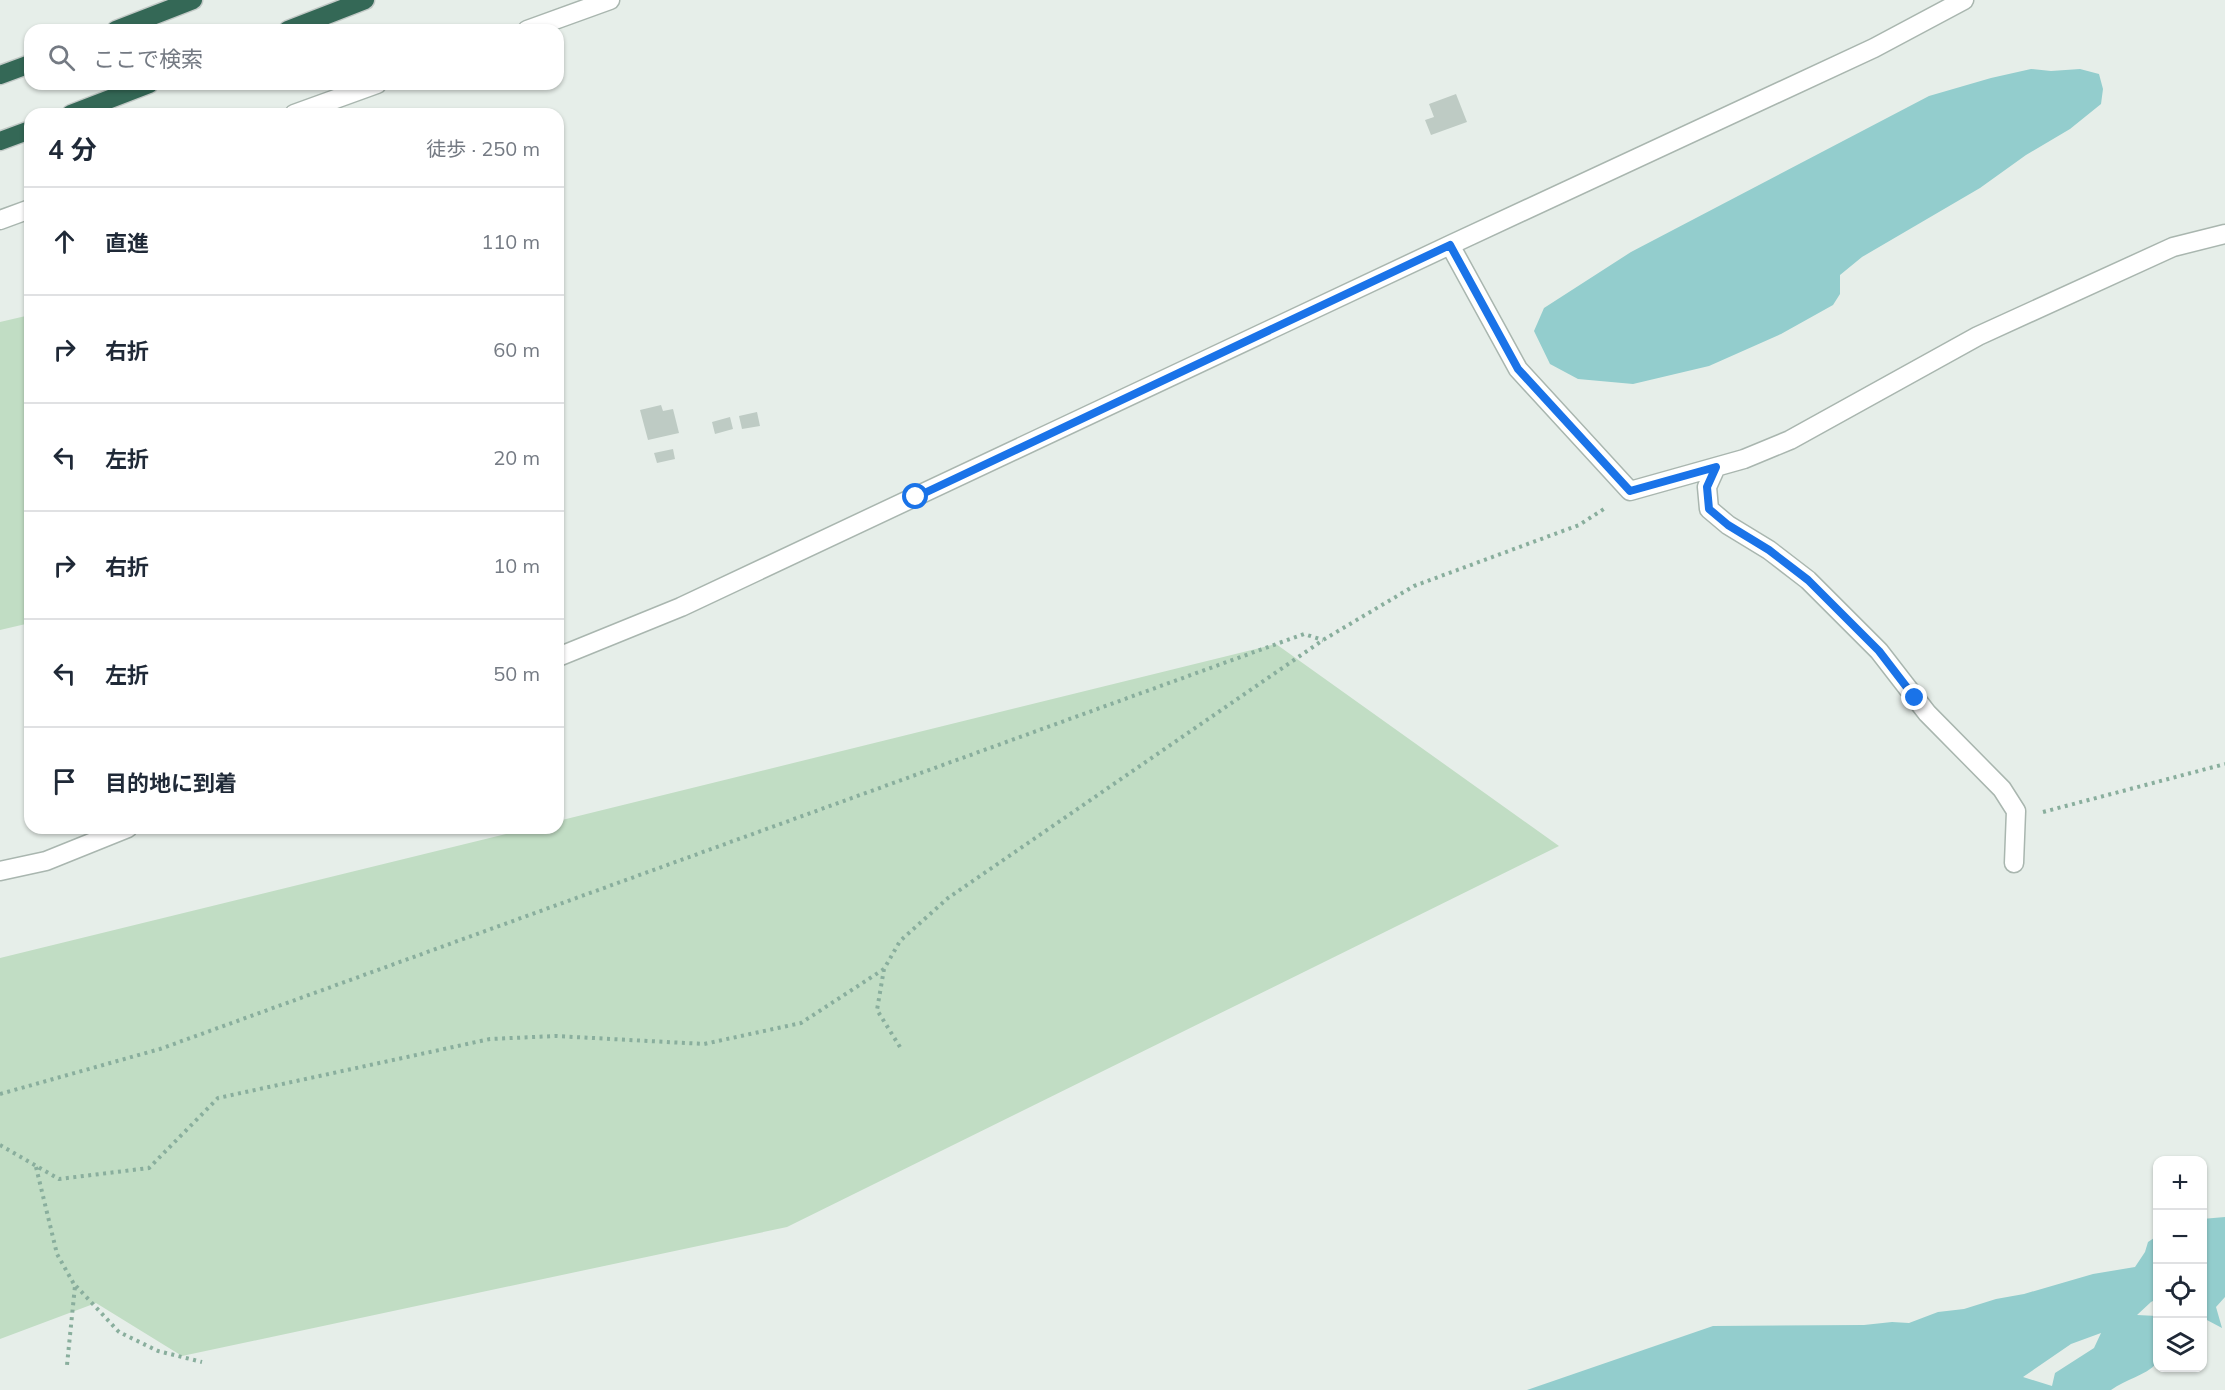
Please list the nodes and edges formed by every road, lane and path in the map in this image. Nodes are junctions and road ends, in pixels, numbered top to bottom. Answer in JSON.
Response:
{"nodes":[{"id":1,"x":193,"y":0,"type":"edge"},
{"id":2,"x":610,"y":0,"type":"edge"},
{"id":3,"x":1964,"y":0,"type":"edge"},
{"id":4,"x":361,"y":2,"type":"edge"},
{"id":5,"x":131,"y":24,"type":"edge"},
{"id":6,"x":304,"y":24,"type":"edge"},
{"id":7,"x":544,"y":24,"type":"edge"},
{"id":8,"x":24,"y":65,"type":"edge"},
{"id":9,"x":0,"y":75,"type":"edge"},
{"id":10,"x":133,"y":90,"type":"edge"},
{"id":11,"x":360,"y":90,"type":"edge"},
{"id":12,"x":86,"y":108,"type":"edge"},
{"id":13,"x":311,"y":108,"type":"edge"},
{"id":14,"x":24,"y":132,"type":"edge"},
{"id":15,"x":0,"y":141,"type":"edge"},
{"id":16,"x":24,"y":211,"type":"edge"},
{"id":17,"x":0,"y":220,"type":"edge"},
{"id":18,"x":2225,"y":234,"type":"edge"},
{"id":19,"x":1450,"y":245,"type":"junction"},
{"id":20,"x":1716,"y":467,"type":"junction"},
{"id":21,"x":1630,"y":491,"type":"junction"},
{"id":22,"x":1323,"y":639,"type":"junction"},
{"id":23,"x":564,"y":655,"type":"edge"},
{"id":24,"x":2225,"y":764,"type":"edge"},
{"id":25,"x":2016,"y":812,"type":"junction"},
{"id":26,"x":113,"y":834,"type":"edge"},
{"id":27,"x":2014,"y":863,"type":"dead end"},
{"id":28,"x":0,"y":871,"type":"edge"},
{"id":29,"x":884,"y":969,"type":"junction"},
{"id":30,"x":900,"y":1047,"type":"dead end"},
{"id":31,"x":0,"y":1094,"type":"edge"},
{"id":32,"x":0,"y":1145,"type":"edge"},
{"id":33,"x":36,"y":1166,"type":"junction"},
{"id":34,"x":75,"y":1286,"type":"junction"},
{"id":35,"x":202,"y":1362,"type":"dead end"},
{"id":36,"x":67,"y":1365,"type":"dead end"}],
"edges":[{"from":1,"to":5,"type":"highway"},
{"from":2,"to":7,"type":"street"},
{"from":3,"to":19,"type":"street"},
{"from":4,"to":6,"type":"highway"},
{"from":8,"to":9,"type":"highway"},
{"from":10,"to":12,"type":"highway"},
{"from":11,"to":13,"type":"street"},
{"from":14,"to":15,"type":"highway"},
{"from":16,"to":17,"type":"street"},
{"from":18,"to":20,"type":"street"},
{"from":19,"to":21,"type":"street"},
{"from":19,"to":23,"type":"street"},
{"from":20,"to":21,"type":"street"},
{"from":20,"to":25,"type":"street"},
{"from":21,"to":22,"type":"path"},
{"from":22,"to":29,"type":"path"},
{"from":22,"to":31,"type":"path"},
{"from":24,"to":25,"type":"path"},
{"from":25,"to":27,"type":"street"},
{"from":26,"to":28,"type":"street"},
{"from":29,"to":30,"type":"path"},
{"from":29,"to":33,"type":"path"},
{"from":32,"to":33,"type":"path"},
{"from":33,"to":34,"type":"path"},
{"from":34,"to":35,"type":"path"},
{"from":34,"to":36,"type":"path"}]}
